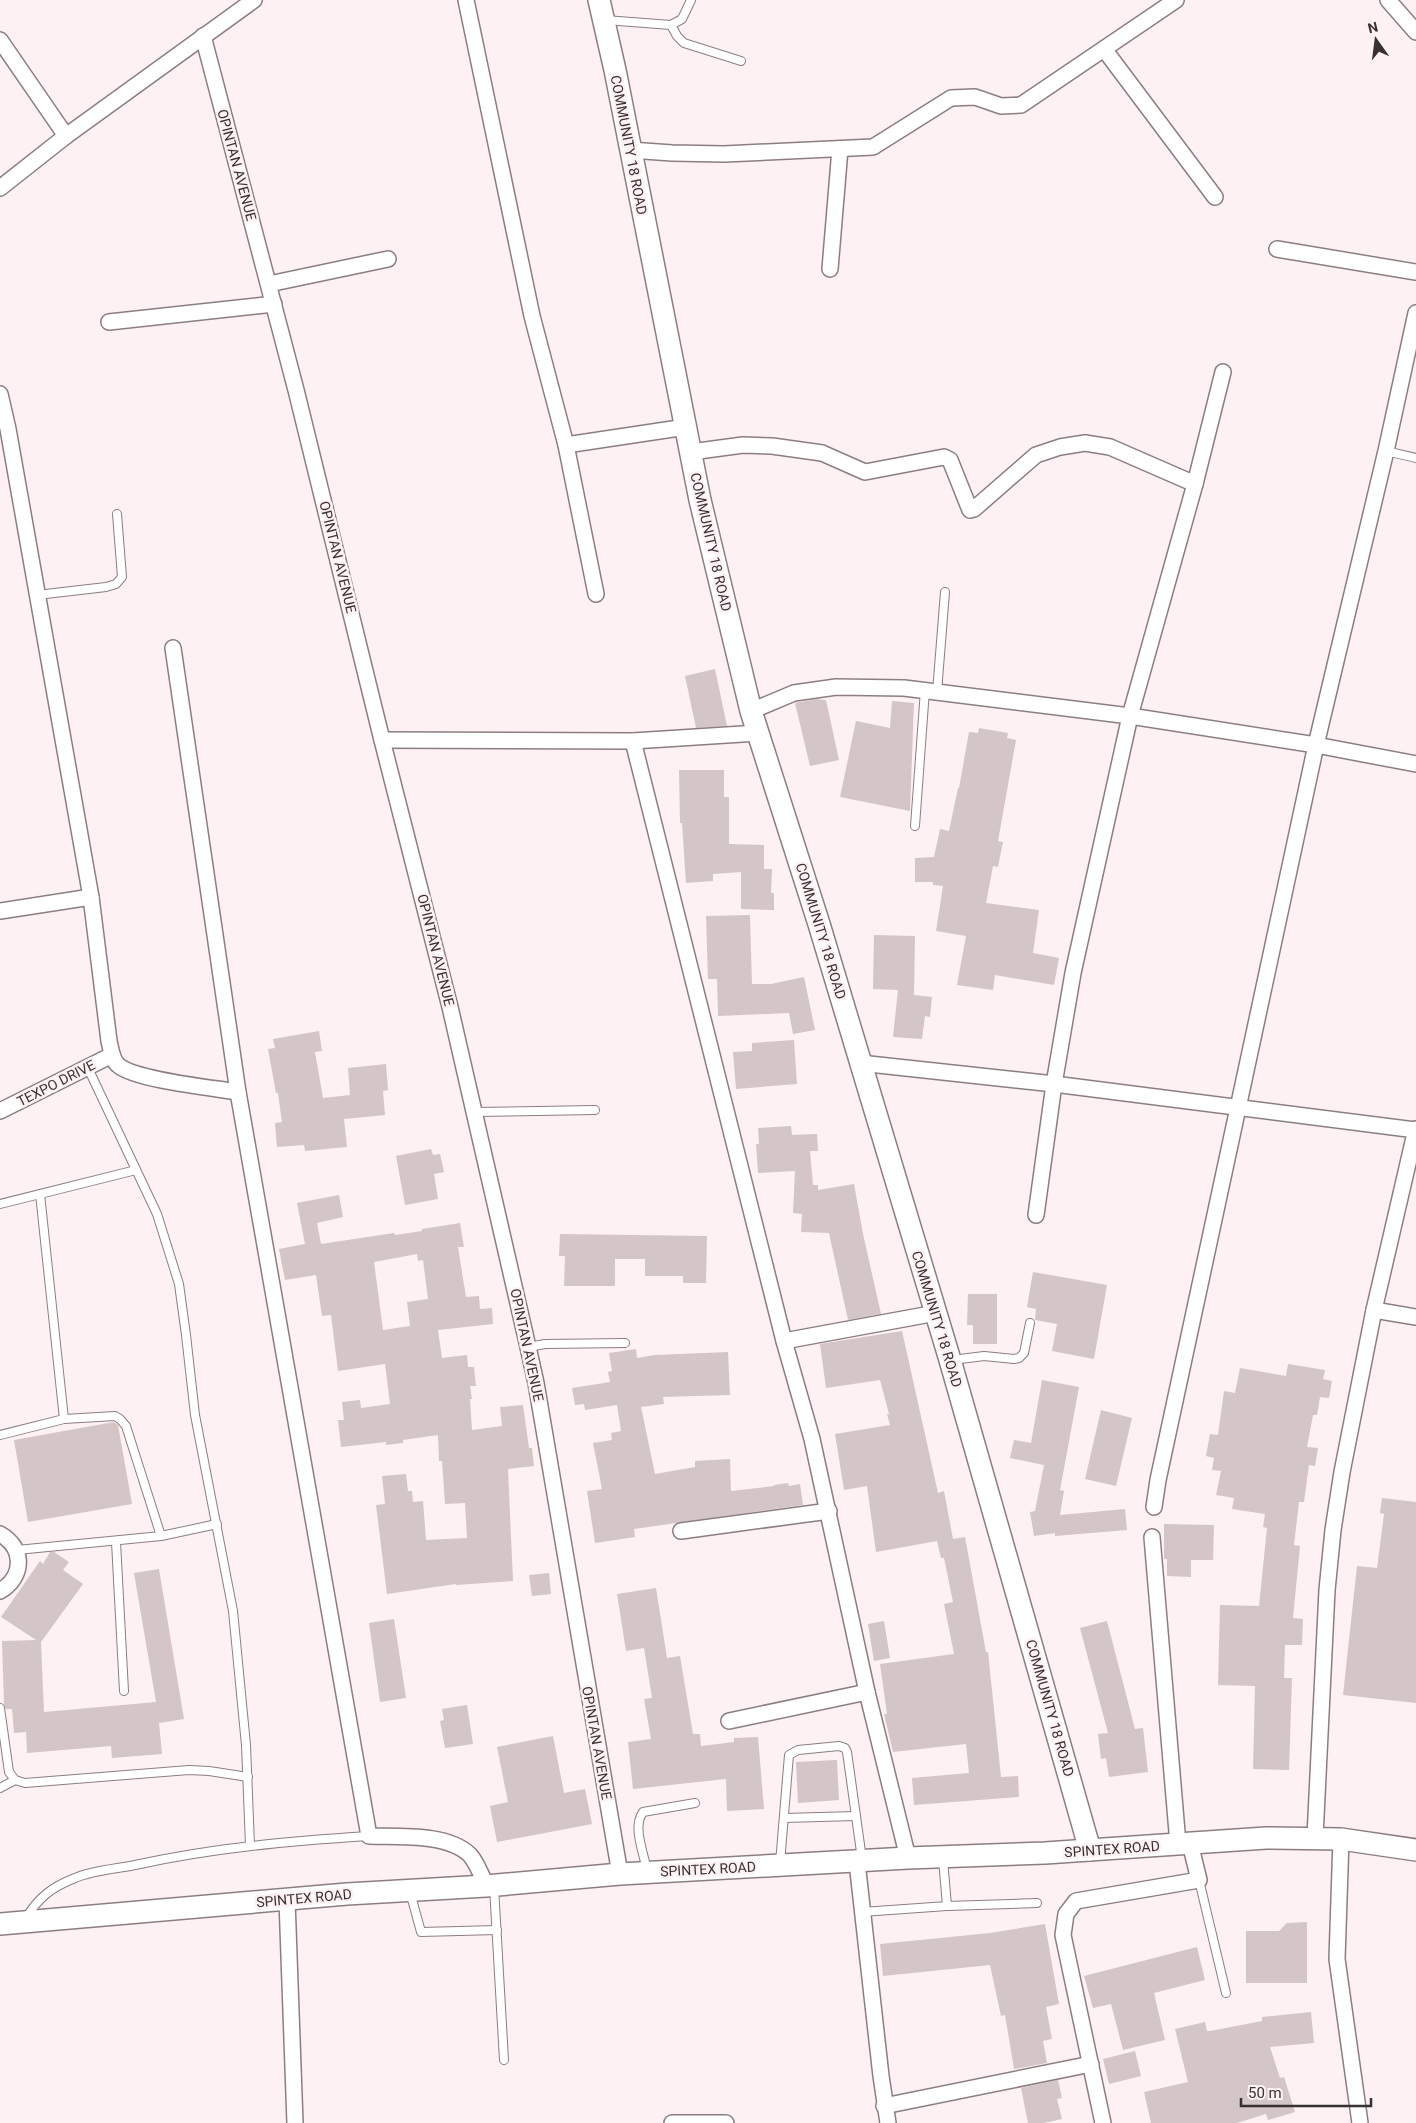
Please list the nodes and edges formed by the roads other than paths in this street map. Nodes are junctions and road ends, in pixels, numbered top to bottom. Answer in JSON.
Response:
{"nodes":[{"id":1,"x":254,"y":0,"type":"edge"},
{"id":2,"x":466,"y":0,"type":"edge"},
{"id":3,"x":691,"y":0,"type":"edge"},
{"id":4,"x":1176,"y":0,"type":"edge"},
{"id":5,"x":1388,"y":0,"type":"edge"},
{"id":6,"x":601,"y":10,"type":"edge"},
{"id":7,"x":671,"y":25,"type":"junction"},
{"id":8,"x":1416,"y":32,"type":"edge"},
{"id":9,"x":204,"y":36,"type":"junction"},
{"id":10,"x":0,"y":40,"type":"edge"},
{"id":11,"x":1104,"y":49,"type":"junction"},
{"id":12,"x":741,"y":60,"type":"dead end"},
{"id":13,"x":66,"y":136,"type":"junction"},
{"id":14,"x":840,"y":149,"type":"junction"},
{"id":15,"x":630,"y":150,"type":"junction"},
{"id":16,"x":0,"y":188,"type":"edge"},
{"id":17,"x":1214,"y":198,"type":"dead end"},
{"id":18,"x":1277,"y":249,"type":"dead end"},
{"id":19,"x":388,"y":259,"type":"dead end"},
{"id":20,"x":830,"y":269,"type":"dead end"},
{"id":21,"x":1416,"y":272,"type":"edge"},
{"id":22,"x":269,"y":284,"type":"junction"},
{"id":23,"x":274,"y":304,"type":"junction"},
{"id":24,"x":1416,"y":312,"type":"edge"},
{"id":25,"x":109,"y":322,"type":"dead end"},
{"id":26,"x":1224,"y":372,"type":"dead end"},
{"id":27,"x":0,"y":394,"type":"edge"},
{"id":28,"x":686,"y":427,"type":"junction"},
{"id":29,"x":566,"y":446,"type":"junction"},
{"id":30,"x":1386,"y":451,"type":"junction"},
{"id":31,"x":691,"y":452,"type":"junction"},
{"id":32,"x":1416,"y":458,"type":"edge"},
{"id":33,"x":1195,"y":484,"type":"junction"},
{"id":34,"x":116,"y":514,"type":"dead end"},
{"id":35,"x":945,"y":592,"type":"dead end"},
{"id":36,"x":596,"y":594,"type":"dead end"},
{"id":37,"x":37,"y":595,"type":"junction"},
{"id":38,"x":174,"y":648,"type":"dead end"},
{"id":39,"x":931,"y":691,"type":"junction"},
{"id":40,"x":752,"y":711,"type":"junction"},
{"id":41,"x":1130,"y":716,"type":"junction"},
{"id":42,"x":758,"y":733,"type":"junction"},
{"id":43,"x":382,"y":740,"type":"junction"},
{"id":44,"x":633,"y":740,"type":"junction"},
{"id":45,"x":1316,"y":745,"type":"junction"},
{"id":46,"x":1416,"y":764,"type":"edge"},
{"id":47,"x":915,"y":826,"type":"dead end"},
{"id":48,"x":91,"y":897,"type":"junction"},
{"id":49,"x":0,"y":911,"type":"edge"},
{"id":50,"x":112,"y":1055,"type":"junction"},
{"id":51,"x":860,"y":1063,"type":"junction"},
{"id":52,"x":87,"y":1066,"type":"junction"},
{"id":53,"x":1054,"y":1084,"type":"junction"},
{"id":54,"x":238,"y":1092,"type":"junction"},
{"id":55,"x":1237,"y":1107,"type":"junction"},
{"id":56,"x":595,"y":1110,"type":"dead end"},
{"id":57,"x":0,"y":1112,"type":"edge"},
{"id":58,"x":475,"y":1112,"type":"junction"},
{"id":59,"x":1416,"y":1130,"type":"edge"},
{"id":60,"x":136,"y":1170,"type":"junction"},
{"id":61,"x":40,"y":1194,"type":"junction"},
{"id":62,"x":0,"y":1204,"type":"edge"},
{"id":63,"x":1036,"y":1215,"type":"dead end"},
{"id":64,"x":1374,"y":1310,"type":"junction"},
{"id":65,"x":936,"y":1313,"type":"junction"},
{"id":66,"x":1416,"y":1317,"type":"edge"},
{"id":67,"x":1030,"y":1323,"type":"dead end"},
{"id":68,"x":784,"y":1341,"type":"junction"},
{"id":69,"x":625,"y":1343,"type":"dead end"},
{"id":70,"x":528,"y":1347,"type":"junction"},
{"id":71,"x":950,"y":1360,"type":"junction"},
{"id":72,"x":64,"y":1419,"type":"junction"},
{"id":73,"x":0,"y":1435,"type":"edge"},
{"id":74,"x":1154,"y":1507,"type":"dead end"},
{"id":75,"x":829,"y":1511,"type":"junction"},
{"id":76,"x":217,"y":1524,"type":"junction"},
{"id":77,"x":681,"y":1531,"type":"dead end"},
{"id":78,"x":0,"y":1534,"type":"edge"},
{"id":79,"x":161,"y":1536,"type":"junction"},
{"id":80,"x":1152,"y":1537,"type":"dead end"},
{"id":81,"x":116,"y":1542,"type":"junction"},
{"id":82,"x":17,"y":1550,"type":"junction"},
{"id":83,"x":0,"y":1591,"type":"edge"},
{"id":84,"x":124,"y":1690,"type":"dead end"},
{"id":85,"x":867,"y":1692,"type":"junction"},
{"id":86,"x":0,"y":1708,"type":"edge"},
{"id":87,"x":729,"y":1721,"type":"dead end"},
{"id":88,"x":248,"y":1777,"type":"junction"},
{"id":89,"x":15,"y":1780,"type":"junction"},
{"id":90,"x":0,"y":1788,"type":"edge"},
{"id":91,"x":696,"y":1803,"type":"dead end"},
{"id":92,"x":856,"y":1816,"type":"junction"},
{"id":93,"x":784,"y":1818,"type":"junction"},
{"id":94,"x":369,"y":1836,"type":"junction"},
{"id":95,"x":1315,"y":1837,"type":"junction"},
{"id":96,"x":1341,"y":1839,"type":"junction"},
{"id":97,"x":1184,"y":1844,"type":"junction"},
{"id":98,"x":250,"y":1845,"type":"junction"},
{"id":99,"x":1090,"y":1850,"type":"junction"},
{"id":100,"x":1416,"y":1850,"type":"edge"},
{"id":101,"x":943,"y":1857,"type":"junction"},
{"id":102,"x":908,"y":1858,"type":"junction"},
{"id":103,"x":860,"y":1861,"type":"junction"},
{"id":104,"x":780,"y":1865,"type":"junction"},
{"id":105,"x":648,"y":1872,"type":"junction"},
{"id":106,"x":620,"y":1874,"type":"junction"},
{"id":107,"x":1199,"y":1880,"type":"junction"},
{"id":108,"x":490,"y":1885,"type":"junction"},
{"id":109,"x":410,"y":1890,"type":"junction"},
{"id":110,"x":286,"y":1900,"type":"junction"},
{"id":111,"x":1037,"y":1903,"type":"dead end"},
{"id":112,"x":946,"y":1906,"type":"junction"},
{"id":113,"x":862,"y":1912,"type":"junction"},
{"id":114,"x":23,"y":1922,"type":"junction"},
{"id":115,"x":0,"y":1924,"type":"edge"},
{"id":116,"x":497,"y":1930,"type":"junction"},
{"id":117,"x":1226,"y":1993,"type":"dead end"},
{"id":118,"x":504,"y":2060,"type":"dead end"},
{"id":119,"x":1091,"y":2064,"type":"junction"},
{"id":120,"x":884,"y":2106,"type":"junction"},
{"id":121,"x":294,"y":2123,"type":"edge"},
{"id":122,"x":672,"y":2123,"type":"edge"},
{"id":123,"x":726,"y":2123,"type":"edge"},
{"id":124,"x":888,"y":2123,"type":"edge"},
{"id":125,"x":1103,"y":2123,"type":"edge"},
{"id":126,"x":1360,"y":2123,"type":"edge"}],
"edges":[{"from":1,"to":9,"type":"street"},
{"from":2,"to":29,"type":"street"},
{"from":3,"to":7,"type":"lane"},
{"from":4,"to":11,"type":"street"},
{"from":5,"to":8,"type":"street"},
{"from":6,"to":7,"type":"lane"},
{"from":6,"to":15,"type":"main road","name":"COMMUNITY 18 ROAD"},
{"from":7,"to":12,"type":"lane"},
{"from":9,"to":13,"type":"street"},
{"from":9,"to":22,"type":"street","name":"OPINTAN AVENUE"},
{"from":10,"to":13,"type":"street"},
{"from":11,"to":14,"type":"street"},
{"from":11,"to":17,"type":"street"},
{"from":13,"to":16,"type":"street"},
{"from":14,"to":15,"type":"street"},
{"from":14,"to":20,"type":"street"},
{"from":15,"to":28,"type":"main road","name":"COMMUNITY 18 ROAD"},
{"from":18,"to":21,"type":"street"},
{"from":19,"to":22,"type":"street"},
{"from":22,"to":23,"type":"street","name":"OPINTAN AVENUE"},
{"from":23,"to":25,"type":"street"},
{"from":23,"to":43,"type":"street","name":"OPINTAN AVENUE"},
{"from":24,"to":30,"type":"street"},
{"from":26,"to":33,"type":"street"},
{"from":27,"to":37,"type":"street"},
{"from":28,"to":29,"type":"street"},
{"from":28,"to":31,"type":"main road","name":"COMMUNITY 18 ROAD"},
{"from":29,"to":36,"type":"street"},
{"from":30,"to":32,"type":"lane"},
{"from":30,"to":45,"type":"street"},
{"from":31,"to":33,"type":"street"},
{"from":31,"to":40,"type":"main road","name":"COMMUNITY 18 ROAD"},
{"from":33,"to":41,"type":"street"},
{"from":34,"to":37,"type":"lane"},
{"from":35,"to":39,"type":"lane"},
{"from":37,"to":48,"type":"street"},
{"from":38,"to":54,"type":"street"},
{"from":39,"to":40,"type":"street"},
{"from":39,"to":41,"type":"street"},
{"from":39,"to":47,"type":"lane"},
{"from":40,"to":42,"type":"main road","name":"COMMUNITY 18 ROAD"},
{"from":41,"to":45,"type":"street"},
{"from":41,"to":53,"type":"street"},
{"from":42,"to":44,"type":"street"},
{"from":42,"to":51,"type":"main road","name":"COMMUNITY 18 ROAD"},
{"from":43,"to":44,"type":"street"},
{"from":43,"to":58,"type":"street","name":"OPINTAN AVENUE"},
{"from":44,"to":68,"type":"street"},
{"from":45,"to":46,"type":"street"},
{"from":45,"to":55,"type":"street"},
{"from":48,"to":49,"type":"street"},
{"from":48,"to":50,"type":"street"},
{"from":50,"to":52,"type":"street","name":"TEXPO DRIVE"},
{"from":50,"to":54,"type":"street"},
{"from":51,"to":53,"type":"street"},
{"from":51,"to":65,"type":"main road","name":"COMMUNITY 18 ROAD"},
{"from":52,"to":57,"type":"street","name":"TEXPO DRIVE"},
{"from":52,"to":60,"type":"lane"},
{"from":53,"to":55,"type":"street"},
{"from":53,"to":63,"type":"street"},
{"from":54,"to":94,"type":"street"},
{"from":55,"to":59,"type":"street"},
{"from":55,"to":74,"type":"street"},
{"from":56,"to":58,"type":"lane"},
{"from":58,"to":70,"type":"street","name":"OPINTAN AVENUE"},
{"from":59,"to":64,"type":"street"},
{"from":60,"to":61,"type":"lane"},
{"from":60,"to":76,"type":"lane"},
{"from":61,"to":62,"type":"lane"},
{"from":61,"to":72,"type":"lane"},
{"from":64,"to":66,"type":"street"},
{"from":64,"to":95,"type":"street"},
{"from":65,"to":68,"type":"street"},
{"from":65,"to":71,"type":"main road","name":"COMMUNITY 18 ROAD"},
{"from":67,"to":71,"type":"lane"},
{"from":68,"to":75,"type":"street"},
{"from":69,"to":70,"type":"lane"},
{"from":70,"to":106,"type":"street","name":"OPINTAN AVENUE"},
{"from":71,"to":99,"type":"main road","name":"COMMUNITY 18 ROAD"},
{"from":72,"to":73,"type":"lane"},
{"from":72,"to":79,"type":"lane"},
{"from":75,"to":77,"type":"street"},
{"from":75,"to":85,"type":"street"},
{"from":76,"to":79,"type":"lane"},
{"from":76,"to":88,"type":"lane"},
{"from":78,"to":82,"type":"street"},
{"from":79,"to":81,"type":"lane"},
{"from":80,"to":97,"type":"street"},
{"from":81,"to":82,"type":"lane"},
{"from":81,"to":84,"type":"lane"},
{"from":82,"to":83,"type":"street"},
{"from":85,"to":87,"type":"street"},
{"from":85,"to":102,"type":"street"},
{"from":86,"to":89,"type":"lane"},
{"from":88,"to":89,"type":"lane"},
{"from":88,"to":98,"type":"lane"},
{"from":89,"to":90,"type":"lane"},
{"from":91,"to":105,"type":"lane"},
{"from":92,"to":93,"type":"lane"},
{"from":92,"to":93,"type":"lane"},
{"from":92,"to":103,"type":"lane"},
{"from":93,"to":104,"type":"lane"},
{"from":94,"to":98,"type":"lane"},
{"from":94,"to":108,"type":"street"},
{"from":95,"to":96,"type":"main road","name":"SPINTEX ROAD"},
{"from":95,"to":97,"type":"main road","name":"SPINTEX ROAD"},
{"from":96,"to":100,"type":"main road","name":"SPINTEX ROAD"},
{"from":96,"to":126,"type":"street"},
{"from":97,"to":99,"type":"main road","name":"SPINTEX ROAD"},
{"from":97,"to":107,"type":"street"},
{"from":98,"to":114,"type":"lane"},
{"from":99,"to":101,"type":"main road","name":"SPINTEX ROAD"},
{"from":101,"to":102,"type":"main road","name":"SPINTEX ROAD"},
{"from":101,"to":112,"type":"lane"},
{"from":102,"to":103,"type":"main road","name":"SPINTEX ROAD"},
{"from":103,"to":104,"type":"main road","name":"SPINTEX ROAD"},
{"from":103,"to":113,"type":"street"},
{"from":104,"to":105,"type":"main road","name":"SPINTEX ROAD"},
{"from":105,"to":106,"type":"main road","name":"SPINTEX ROAD"},
{"from":106,"to":108,"type":"main road","name":"SPINTEX ROAD"},
{"from":107,"to":117,"type":"lane"},
{"from":107,"to":119,"type":"street"},
{"from":108,"to":109,"type":"main road","name":"SPINTEX ROAD"},
{"from":108,"to":116,"type":"lane"},
{"from":109,"to":110,"type":"main road","name":"SPINTEX ROAD"},
{"from":109,"to":116,"type":"lane"},
{"from":110,"to":114,"type":"main road","name":"SPINTEX ROAD"},
{"from":110,"to":121,"type":"street"},
{"from":111,"to":112,"type":"lane"},
{"from":112,"to":113,"type":"lane"},
{"from":113,"to":120,"type":"street"},
{"from":114,"to":115,"type":"main road","name":"SPINTEX ROAD"},
{"from":116,"to":118,"type":"lane"},
{"from":119,"to":120,"type":"street"},
{"from":119,"to":125,"type":"street"},
{"from":120,"to":124,"type":"street"},
{"from":122,"to":123,"type":"street"}]}
